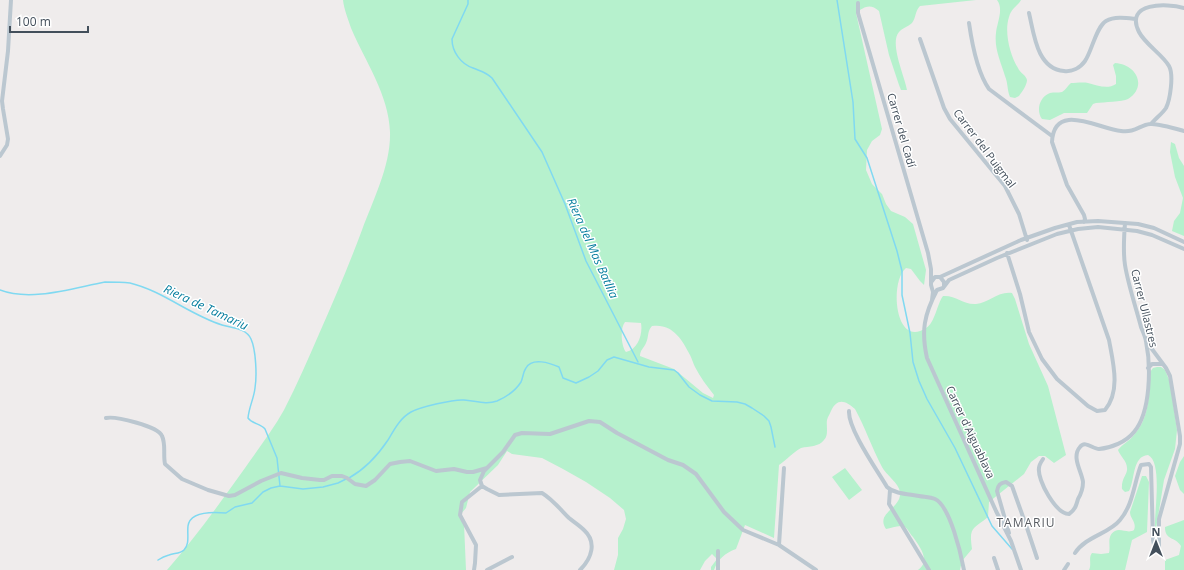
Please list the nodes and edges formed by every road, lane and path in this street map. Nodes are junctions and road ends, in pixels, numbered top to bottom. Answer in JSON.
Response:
{"nodes":[{"id":1,"x":11,"y":0,"type":"edge"},
{"id":2,"x":858,"y":3,"type":"dead end"},
{"id":3,"x":1184,"y":8,"type":"edge"},
{"id":4,"x":1029,"y":13,"type":"dead end"},
{"id":5,"x":1136,"y":19,"type":"junction"},
{"id":6,"x":969,"y":23,"type":"dead end"},
{"id":7,"x":920,"y":39,"type":"dead end"},
{"id":8,"x":1150,"y":124,"type":"junction"},
{"id":9,"x":1184,"y":131,"type":"edge"},
{"id":10,"x":1052,"y":136,"type":"junction"},
{"id":11,"x":0,"y":156,"type":"edge"},
{"id":12,"x":1084,"y":221,"type":"junction"},
{"id":13,"x":1125,"y":223,"type":"junction"},
{"id":14,"x":1069,"y":225,"type":"junction"},
{"id":15,"x":1084,"y":228,"type":"junction"},
{"id":16,"x":1125,"y":229,"type":"junction"},
{"id":17,"x":1071,"y":231,"type":"junction"},
{"id":18,"x":1026,"y":238,"type":"junction"},
{"id":19,"x":1184,"y":242,"type":"edge"},
{"id":20,"x":1029,"y":244,"type":"junction"},
{"id":21,"x":1184,"y":249,"type":"edge"},
{"id":22,"x":1007,"y":253,"type":"junction"},
{"id":23,"x":930,"y":262,"type":"junction"},
{"id":24,"x":939,"y":277,"type":"junction"},
{"id":25,"x":931,"y":281,"type":"junction"},
{"id":26,"x":932,"y":287,"type":"junction"},
{"id":27,"x":943,"y":288,"type":"junction"},
{"id":28,"x":937,"y":290,"type":"junction"},
{"id":29,"x":932,"y":300,"type":"junction"},
{"id":30,"x":1146,"y":341,"type":"junction"},
{"id":31,"x":1163,"y":364,"type":"junction"},
{"id":32,"x":1148,"y":368,"type":"junction"},
{"id":33,"x":849,"y":411,"type":"dead end"},
{"id":34,"x":106,"y":418,"type":"dead end"},
{"id":35,"x":1043,"y":459,"type":"dead end"},
{"id":36,"x":487,"y":468,"type":"junction"},
{"id":37,"x":784,"y":468,"type":"dead end"},
{"id":38,"x":482,"y":486,"type":"junction"},
{"id":39,"x":890,"y":490,"type":"junction"},
{"id":40,"x":1012,"y":541,"type":"junction"},
{"id":41,"x":779,"y":545,"type":"junction"},
{"id":42,"x":718,"y":551,"type":"dead end"},
{"id":43,"x":1075,"y":553,"type":"dead end"},
{"id":44,"x":512,"y":557,"type":"dead end"},
{"id":45,"x":994,"y":558,"type":"dead end"},
{"id":46,"x":1037,"y":558,"type":"dead end"},
{"id":47,"x":1068,"y":564,"type":"dead end"},
{"id":48,"x":810,"y":566,"type":"junction"},
{"id":49,"x":474,"y":570,"type":"edge"},
{"id":50,"x":488,"y":570,"type":"edge"},
{"id":51,"x":580,"y":570,"type":"edge"},
{"id":52,"x":718,"y":570,"type":"edge"},
{"id":53,"x":806,"y":570,"type":"edge"},
{"id":54,"x":816,"y":570,"type":"edge"},
{"id":55,"x":929,"y":570,"type":"edge"},
{"id":56,"x":964,"y":570,"type":"edge"},
{"id":57,"x":998,"y":570,"type":"edge"},
{"id":58,"x":1021,"y":570,"type":"edge"},
{"id":59,"x":1064,"y":570,"type":"edge"}],
"edges":[{"from":1,"to":11,"type":"street"},
{"from":2,"to":23,"type":"street","name":"Carrer del Cadí"},
{"from":3,"to":5,"type":"street"},
{"from":4,"to":5,"type":"street"},
{"from":5,"to":8,"type":"street"},
{"from":6,"to":10,"type":"street"},
{"from":7,"to":18,"type":"street","name":"Carrer del Puigmal"},
{"from":8,"to":9,"type":"street"},
{"from":8,"to":10,"type":"street"},
{"from":10,"to":12,"type":"street"},
{"from":12,"to":13,"type":"street"},
{"from":12,"to":14,"type":"street"},
{"from":12,"to":15,"type":"street"},
{"from":13,"to":16,"type":"street","name":"Carrer Ullastres"},
{"from":13,"to":19,"type":"street"},
{"from":14,"to":17,"type":"street"},
{"from":14,"to":18,"type":"street"},
{"from":15,"to":16,"type":"street"},
{"from":15,"to":17,"type":"street"},
{"from":16,"to":21,"type":"street"},
{"from":16,"to":30,"type":"street","name":"Carrer Ullastres"},
{"from":17,"to":20,"type":"street"},
{"from":17,"to":22,"type":"street"},
{"from":18,"to":20,"type":"street","name":"Carrer del Puigmal"},
{"from":18,"to":24,"type":"street"},
{"from":20,"to":22,"type":"street"},
{"from":22,"to":27,"type":"street"},
{"from":23,"to":24,"type":"street","name":"Carrer del Cadí"},
{"from":23,"to":25,"type":"street","name":"Carrer del Cadí"},
{"from":24,"to":25,"type":"street"},
{"from":24,"to":27,"type":"street"},
{"from":25,"to":26,"type":"street"},
{"from":26,"to":28,"type":"street"},
{"from":26,"to":29,"type":"street","name":"Carrer d'Aiguablava"},
{"from":27,"to":28,"type":"street"},
{"from":28,"to":29,"type":"street","name":"Carrer d'Aiguablava"},
{"from":29,"to":40,"type":"street","name":"Carrer d'Aiguablava"},
{"from":30,"to":31,"type":"street"},
{"from":30,"to":32,"type":"street","name":"Carrer Ullastres"},
{"from":31,"to":32,"type":"street"},
{"from":31,"to":43,"type":"street"},
{"from":32,"to":35,"type":"street","name":"Carrer Ullastres"},
{"from":33,"to":39,"type":"street"},
{"from":34,"to":36,"type":"street"},
{"from":36,"to":38,"type":"street"},
{"from":36,"to":41,"type":"street"},
{"from":37,"to":41,"type":"street"},
{"from":38,"to":49,"type":"street"},
{"from":38,"to":51,"type":"street"},
{"from":39,"to":55,"type":"street"},
{"from":39,"to":56,"type":"street"},
{"from":40,"to":46,"type":"street"},
{"from":40,"to":58,"type":"street","name":"Carrer d'Aiguablava"},
{"from":41,"to":48,"type":"street"},
{"from":42,"to":52,"type":"street"},
{"from":44,"to":50,"type":"street"},
{"from":45,"to":57,"type":"street"},
{"from":47,"to":59,"type":"street"},
{"from":48,"to":53,"type":"street"},
{"from":48,"to":54,"type":"street"}]}
